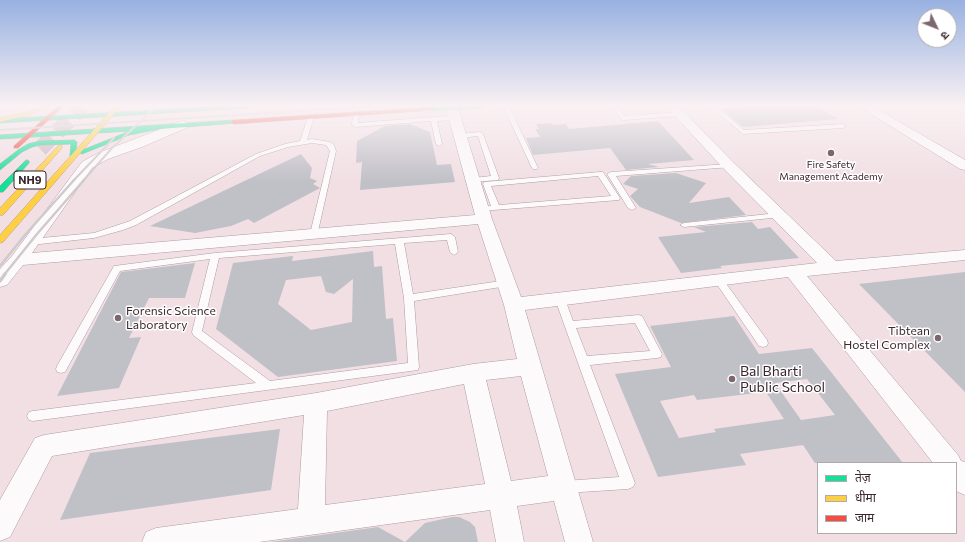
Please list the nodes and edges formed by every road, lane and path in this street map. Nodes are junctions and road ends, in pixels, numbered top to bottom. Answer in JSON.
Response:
{"nodes":[{"id":1,"x":34,"y":131,"type":"edge"},
{"id":2,"x":90,"y":131,"type":"edge"},
{"id":3,"x":95,"y":131,"type":"edge"},
{"id":4,"x":136,"y":131,"type":"edge"},
{"id":5,"x":167,"y":131,"type":"edge"},
{"id":6,"x":307,"y":131,"type":"edge"},
{"id":7,"x":436,"y":131,"type":"edge"},
{"id":8,"x":459,"y":131,"type":"edge"},
{"id":9,"x":518,"y":131,"type":"edge"},
{"id":10,"x":696,"y":131,"type":"edge"},
{"id":11,"x":907,"y":131,"type":"edge"},
{"id":12,"x":30,"y":135,"type":"junction"},
{"id":13,"x":0,"y":137,"type":"edge"},
{"id":14,"x":0,"y":141,"type":"edge"},
{"id":15,"x":304,"y":143,"type":"junction"},
{"id":16,"x":439,"y":144,"type":"dead end"},
{"id":17,"x":60,"y":147,"type":"dead end"},
{"id":18,"x":40,"y":149,"type":"tunnel mouth"},
{"id":19,"x":5,"y":154,"type":"edge"},
{"id":20,"x":73,"y":156,"type":"junction"},
{"id":21,"x":729,"y":166,"type":"junction"},
{"id":22,"x":965,"y":166,"type":"edge"},
{"id":23,"x":0,"y":168,"type":"edge"},
{"id":24,"x":535,"y":168,"type":"dead end"},
{"id":25,"x":0,"y":190,"type":"edge"},
{"id":26,"x":632,"y":208,"type":"dead end"},
{"id":27,"x":487,"y":212,"type":"junction"},
{"id":28,"x":0,"y":214,"type":"edge"},
{"id":29,"x":778,"y":215,"type":"junction"},
{"id":30,"x":684,"y":225,"type":"dead end"},
{"id":31,"x":314,"y":234,"type":"junction"},
{"id":32,"x":0,"y":240,"type":"edge"},
{"id":33,"x":398,"y":240,"type":"junction"},
{"id":34,"x":31,"y":242,"type":"junction"},
{"id":35,"x":454,"y":252,"type":"dead end"},
{"id":36,"x":965,"y":255,"type":"edge"},
{"id":37,"x":215,"y":256,"type":"junction"},
{"id":38,"x":18,"y":260,"type":"junction"},
{"id":39,"x":831,"y":267,"type":"junction"},
{"id":40,"x":793,"y":271,"type":"junction"},
{"id":41,"x":719,"y":280,"type":"junction"},
{"id":42,"x":0,"y":281,"type":"edge"},
{"id":43,"x":506,"y":283,"type":"junction"},
{"id":44,"x":409,"y":298,"type":"junction"},
{"id":45,"x":560,"y":299,"type":"junction"},
{"id":46,"x":514,"y":305,"type":"junction"},
{"id":47,"x":570,"y":325,"type":"junction"},
{"id":48,"x":763,"y":343,"type":"dead end"},
{"id":49,"x":583,"y":361,"type":"junction"},
{"id":50,"x":530,"y":366,"type":"junction"},
{"id":51,"x":61,"y":369,"type":"dead end"},
{"id":52,"x":473,"y":373,"type":"junction"},
{"id":53,"x":268,"y":386,"type":"junction"},
{"id":54,"x":316,"y":403,"type":"junction"},
{"id":55,"x":33,"y":416,"type":"dead end"},
{"id":56,"x":948,"y":462,"type":"edge"},
{"id":57,"x":957,"y":472,"type":"edge"},
{"id":58,"x":965,"y":482,"type":"edge"},
{"id":59,"x":563,"y":487,"type":"junction"},
{"id":60,"x":501,"y":495,"type":"junction"},
{"id":61,"x":311,"y":521,"type":"junction"},
{"id":62,"x":0,"y":527,"type":"edge"},
{"id":63,"x":156,"y":542,"type":"edge"},
{"id":64,"x":510,"y":542,"type":"edge"},
{"id":65,"x":579,"y":542,"type":"edge"}],
"edges":[{"from":1,"to":12,"type":"main road"},
{"from":2,"to":12,"type":"main road"},
{"from":3,"to":20,"type":"main road"},
{"from":4,"to":20,"type":"main road"},
{"from":5,"to":34,"type":"street"},
{"from":6,"to":15,"type":"lane"},
{"from":7,"to":16,"type":"lane"},
{"from":8,"to":27,"type":"street"},
{"from":9,"to":24,"type":"lane"},
{"from":10,"to":21,"type":"street"},
{"from":11,"to":22,"type":"street"},
{"from":12,"to":13,"type":"main road"},
{"from":12,"to":19,"type":"main road"},
{"from":14,"to":19,"type":"main road"},
{"from":15,"to":31,"type":"lane"},
{"from":15,"to":34,"type":"lane"},
{"from":17,"to":28,"type":"main road","number":"NH9"},
{"from":18,"to":25,"type":"main road","number":"NH9"},
{"from":20,"to":23,"type":"main road"},
{"from":20,"to":32,"type":"main road"},
{"from":21,"to":26,"type":"lane"},
{"from":21,"to":29,"type":"street"},
{"from":27,"to":27,"type":"lane"},
{"from":27,"to":31,"type":"street"},
{"from":27,"to":43,"type":"street"},
{"from":29,"to":30,"type":"lane"},
{"from":29,"to":39,"type":"street"},
{"from":31,"to":38,"type":"street"},
{"from":33,"to":35,"type":"lane"},
{"from":33,"to":37,"type":"lane"},
{"from":33,"to":44,"type":"lane"},
{"from":34,"to":38,"type":"street"},
{"from":36,"to":39,"type":"street"},
{"from":37,"to":51,"type":"lane"},
{"from":37,"to":53,"type":"lane"},
{"from":38,"to":42,"type":"street"},
{"from":39,"to":40,"type":"street"},
{"from":40,"to":41,"type":"street"},
{"from":40,"to":56,"type":"street"},
{"from":41,"to":45,"type":"street"},
{"from":41,"to":48,"type":"lane"},
{"from":43,"to":44,"type":"lane"},
{"from":43,"to":46,"type":"street"},
{"from":44,"to":53,"type":"lane"},
{"from":45,"to":46,"type":"street"},
{"from":45,"to":47,"type":"lane"},
{"from":46,"to":50,"type":"street"},
{"from":47,"to":49,"type":"lane"},
{"from":47,"to":49,"type":"lane"},
{"from":49,"to":59,"type":"lane"},
{"from":50,"to":52,"type":"street"},
{"from":50,"to":59,"type":"street"},
{"from":52,"to":54,"type":"street"},
{"from":52,"to":60,"type":"street"},
{"from":53,"to":55,"type":"lane"},
{"from":54,"to":61,"type":"street"},
{"from":54,"to":62,"type":"street"},
{"from":57,"to":58,"type":"street"},
{"from":59,"to":60,"type":"street"},
{"from":59,"to":65,"type":"street"},
{"from":60,"to":61,"type":"street"},
{"from":60,"to":64,"type":"street"},
{"from":61,"to":63,"type":"street"}]}
